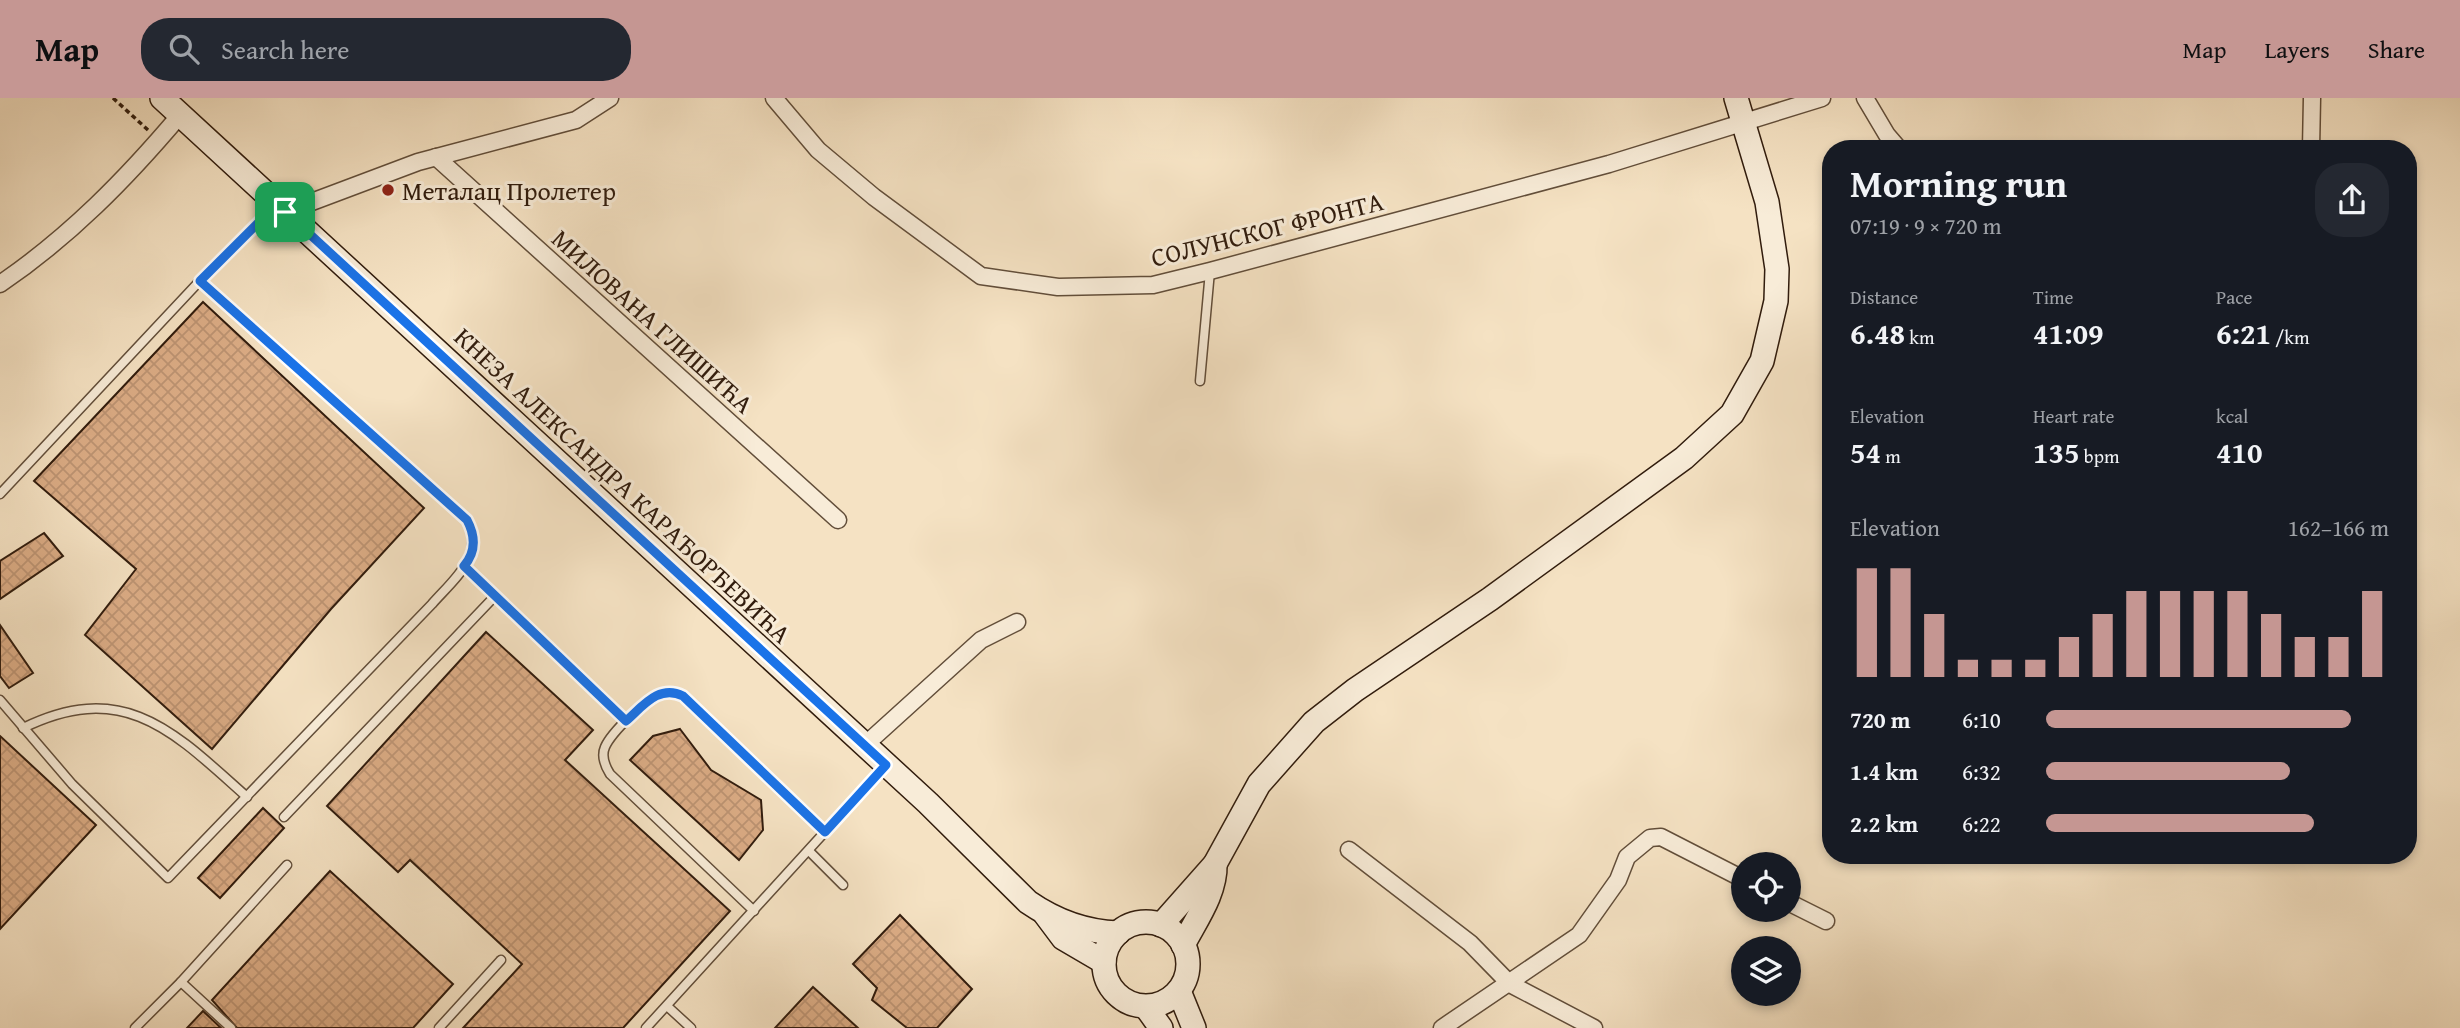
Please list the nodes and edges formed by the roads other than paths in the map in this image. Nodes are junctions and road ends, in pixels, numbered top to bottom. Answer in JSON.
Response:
{"nodes":[{"id":1,"x":162,"y":98,"type":"edge"},
{"id":2,"x":610,"y":98,"type":"edge"},
{"id":3,"x":774,"y":98,"type":"edge"},
{"id":4,"x":1736,"y":98,"type":"edge"},
{"id":5,"x":1822,"y":98,"type":"edge"},
{"id":6,"x":1865,"y":98,"type":"edge"},
{"id":7,"x":2312,"y":98,"type":"edge"},
{"id":8,"x":180,"y":114,"type":"junction"},
{"id":9,"x":1744,"y":124,"type":"junction"},
{"id":10,"x":1893,"y":140,"type":"edge"},
{"id":11,"x":2311,"y":140,"type":"edge"},
{"id":12,"x":436,"y":158,"type":"junction"},
{"id":13,"x":281,"y":208,"type":"junction"},
{"id":14,"x":1210,"y":271,"type":"junction"},
{"id":15,"x":200,"y":281,"type":"junction"},
{"id":16,"x":0,"y":284,"type":"edge"},
{"id":17,"x":1200,"y":381,"type":"dead end"},
{"id":18,"x":0,"y":494,"type":"edge"},
{"id":19,"x":838,"y":520,"type":"dead end"},
{"id":20,"x":464,"y":566,"type":"junction"},
{"id":21,"x":495,"y":596,"type":"junction"},
{"id":22,"x":1017,"y":622,"type":"dead end"},
{"id":23,"x":0,"y":700,"type":"edge"},
{"id":24,"x":626,"y":721,"type":"junction"},
{"id":25,"x":23,"y":728,"type":"junction"},
{"id":26,"x":865,"y":745,"type":"junction"},
{"id":27,"x":886,"y":765,"type":"junction"},
{"id":28,"x":247,"y":797,"type":"junction"},
{"id":29,"x":284,"y":817,"type":"dead end"},
{"id":30,"x":825,"y":832,"type":"junction"},
{"id":31,"x":1349,"y":850,"type":"dead end"},
{"id":32,"x":809,"y":851,"type":"junction"},
{"id":33,"x":287,"y":864,"type":"dead end"},
{"id":34,"x":1215,"y":864,"type":"junction"},
{"id":35,"x":1731,"y":873,"type":"edge"},
{"id":36,"x":844,"y":885,"type":"dead end"},
{"id":37,"x":1801,"y":908,"type":"edge"},
{"id":38,"x":754,"y":911,"type":"junction"},
{"id":39,"x":1045,"y":914,"type":"junction"},
{"id":40,"x":1826,"y":921,"type":"dead end"},
{"id":41,"x":1161,"y":925,"type":"junction"},
{"id":42,"x":1118,"y":933,"type":"junction"},
{"id":43,"x":1183,"y":945,"type":"junction"},
{"id":44,"x":501,"y":960,"type":"dead end"},
{"id":45,"x":1104,"y":962,"type":"junction"},
{"id":46,"x":181,"y":982,"type":"junction"},
{"id":47,"x":1510,"y":984,"type":"junction"},
{"id":48,"x":1179,"y":991,"type":"junction"},
{"id":49,"x":667,"y":1006,"type":"junction"},
{"id":50,"x":1146,"y":1007,"type":"junction"},
{"id":51,"x":135,"y":1028,"type":"edge"},
{"id":52,"x":231,"y":1028,"type":"edge"},
{"id":53,"x":439,"y":1028,"type":"edge"},
{"id":54,"x":646,"y":1028,"type":"edge"},
{"id":55,"x":691,"y":1028,"type":"edge"},
{"id":56,"x":1161,"y":1028,"type":"edge"},
{"id":57,"x":1194,"y":1028,"type":"edge"},
{"id":58,"x":1442,"y":1028,"type":"edge"},
{"id":59,"x":1594,"y":1028,"type":"edge"}],
"edges":[{"from":1,"to":8,"type":"main road","name":"КНЕЗА АЛЕКСАНДРА КАРАЂОРЂЕВИЋА"},
{"from":2,"to":12,"type":"street"},
{"from":3,"to":14,"type":"street","name":"СОЛУНСКОГ ФРОНТА"},
{"from":4,"to":9,"type":"main road"},
{"from":5,"to":9,"type":"street","name":"СОЛУНСКОГ ФРОНТА"},
{"from":6,"to":10,"type":"street"},
{"from":7,"to":11,"type":"street"},
{"from":8,"to":13,"type":"main road","name":"КНЕЗА АЛЕКСАНДРА КАРАЂОРЂЕВИЋА"},
{"from":8,"to":16,"type":"street"},
{"from":9,"to":14,"type":"street","name":"СОЛУНСКОГ ФРОНТА"},
{"from":9,"to":34,"type":"main road"},
{"from":12,"to":13,"type":"street"},
{"from":12,"to":19,"type":"street","name":"МИЛОВАНА ГЛИШИЋА"},
{"from":13,"to":15,"type":"lane"},
{"from":13,"to":26,"type":"main road","name":"КНЕЗА АЛЕКСАНДРА КАРАЂОРЂЕВИЋА"},
{"from":14,"to":17,"type":"lane"},
{"from":15,"to":18,"type":"lane"},
{"from":15,"to":20,"type":"lane"},
{"from":20,"to":21,"type":"lane"},
{"from":20,"to":28,"type":"lane"},
{"from":21,"to":24,"type":"lane"},
{"from":21,"to":29,"type":"lane"},
{"from":22,"to":26,"type":"street"},
{"from":23,"to":25,"type":"lane"},
{"from":24,"to":30,"type":"lane"},
{"from":24,"to":38,"type":"lane"},
{"from":25,"to":28,"type":"lane"},
{"from":25,"to":28,"type":"lane"},
{"from":26,"to":27,"type":"main road","name":"КНЕЗА АЛЕКСАНДРА КАРАЂОРЂЕВИЋА"},
{"from":27,"to":30,"type":"lane"},
{"from":27,"to":39,"type":"main road","name":"КНЕЗА АЛЕКСАНДРА КАРАЂОРЂЕВИЋА"},
{"from":30,"to":32,"type":"lane"},
{"from":31,"to":47,"type":"street"},
{"from":32,"to":36,"type":"lane"},
{"from":32,"to":38,"type":"lane"},
{"from":33,"to":46,"type":"lane"},
{"from":34,"to":41,"type":"main road"},
{"from":34,"to":43,"type":"main road"},
{"from":35,"to":47,"type":"street"},
{"from":37,"to":40,"type":"street"},
{"from":38,"to":49,"type":"lane"},
{"from":39,"to":42,"type":"main road","name":"КНЕЗА АЛЕКСАНДРА КАРАЂОРЂЕВИЋА"},
{"from":39,"to":45,"type":"main road","name":"КНЕЗА АЛЕКСАНДРА КАРАЂОРЂЕВИЋА"},
{"from":41,"to":42,"type":"main road"},
{"from":41,"to":43,"type":"main road"},
{"from":42,"to":45,"type":"main road"},
{"from":43,"to":48,"type":"main road"},
{"from":44,"to":53,"type":"lane"},
{"from":45,"to":50,"type":"main road"},
{"from":46,"to":51,"type":"lane"},
{"from":46,"to":52,"type":"lane"},
{"from":47,"to":58,"type":"street"},
{"from":47,"to":59,"type":"street"},
{"from":48,"to":50,"type":"main road"},
{"from":48,"to":57,"type":"main road"},
{"from":49,"to":54,"type":"lane"},
{"from":49,"to":55,"type":"lane"},
{"from":50,"to":56,"type":"main road"}]}
